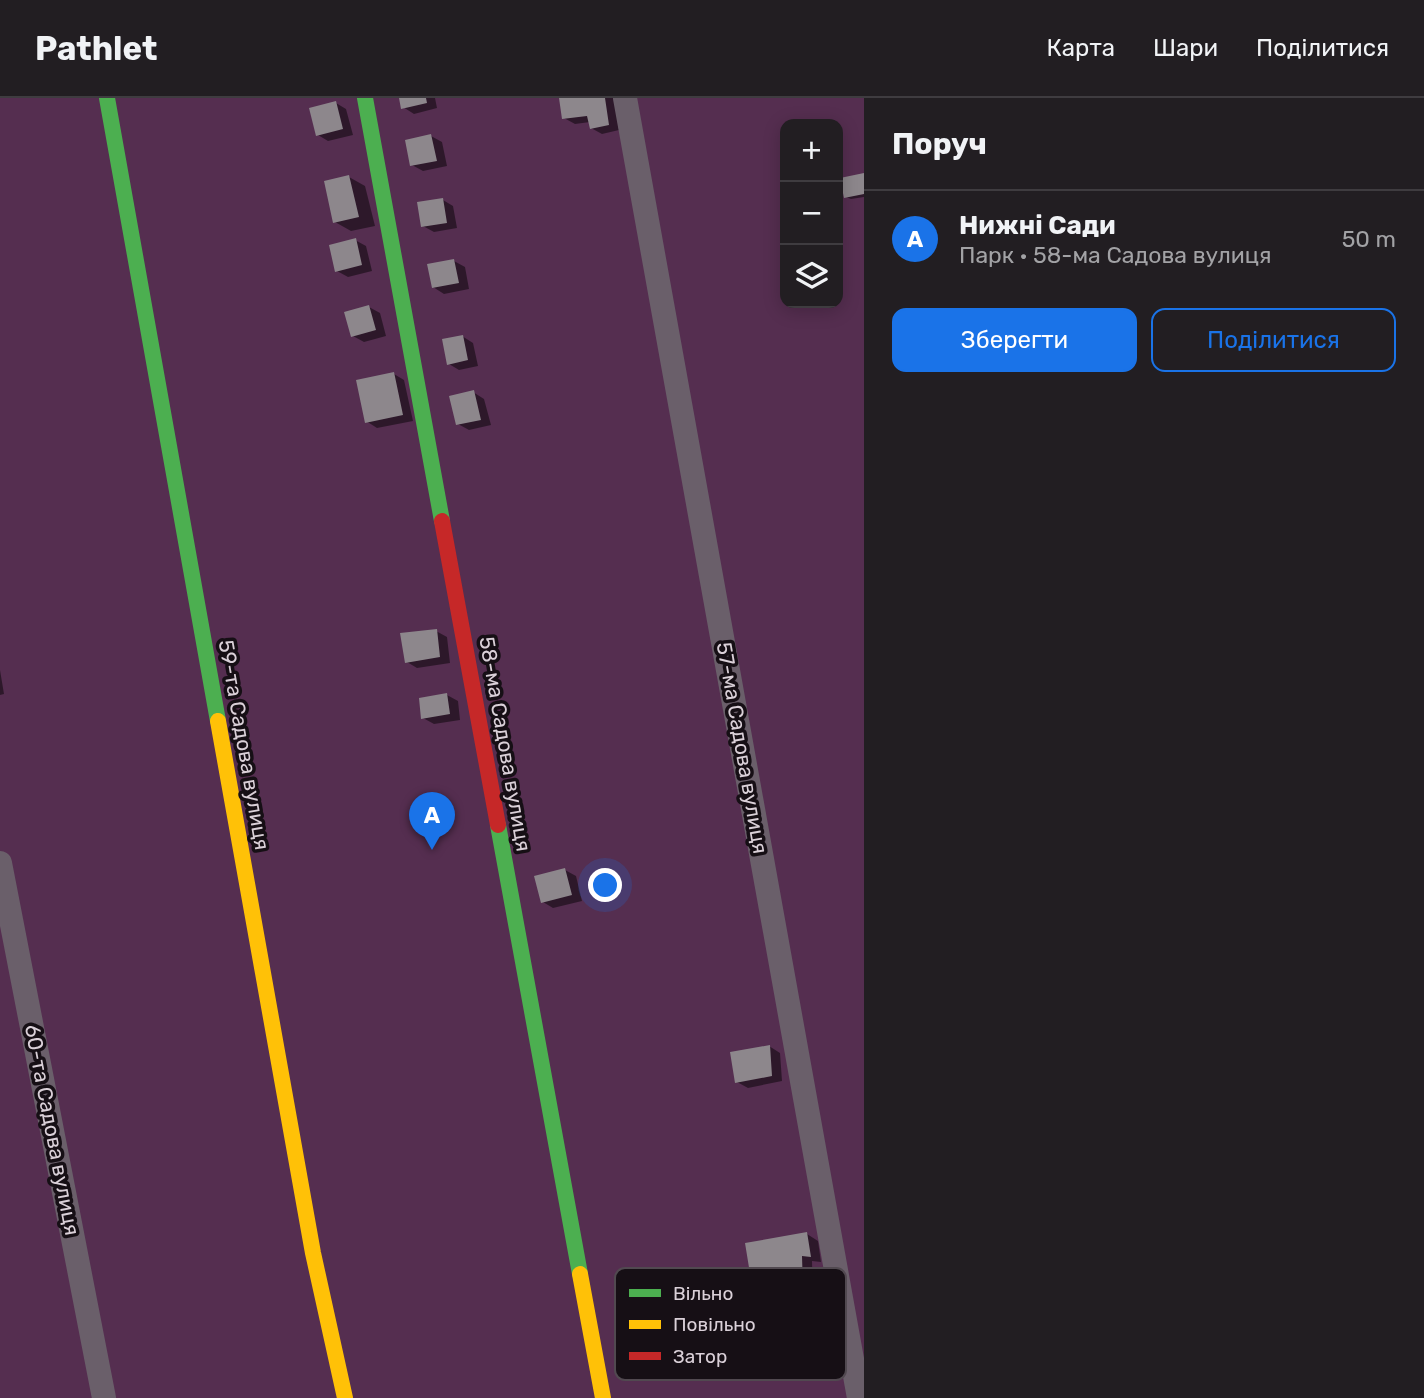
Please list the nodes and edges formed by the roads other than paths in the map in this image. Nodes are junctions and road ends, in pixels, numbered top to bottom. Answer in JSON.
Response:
{"nodes":[{"id":1,"x":107,"y":98,"type":"edge"},
{"id":2,"x":365,"y":98,"type":"edge"},
{"id":3,"x":625,"y":98,"type":"edge"},
{"id":4,"x":0,"y":863,"type":"edge"},
{"id":5,"x":836,"y":1268,"type":"edge"},
{"id":6,"x":846,"y":1326,"type":"edge"},
{"id":7,"x":104,"y":1398,"type":"edge"},
{"id":8,"x":345,"y":1398,"type":"edge"},
{"id":9,"x":603,"y":1398,"type":"edge"},
{"id":10,"x":859,"y":1398,"type":"edge"}],
"edges":[{"from":1,"to":8,"type":"street","name":"59-та Садова вулиця"},
{"from":2,"to":9,"type":"street","name":"58-ма Садова вулиця"},
{"from":3,"to":5,"type":"street","name":"57-ма Садова вулиця"},
{"from":4,"to":7,"type":"street","name":"60-та Садова вулиця"},
{"from":6,"to":10,"type":"street","name":"57-ма Садова вулиця"}]}
